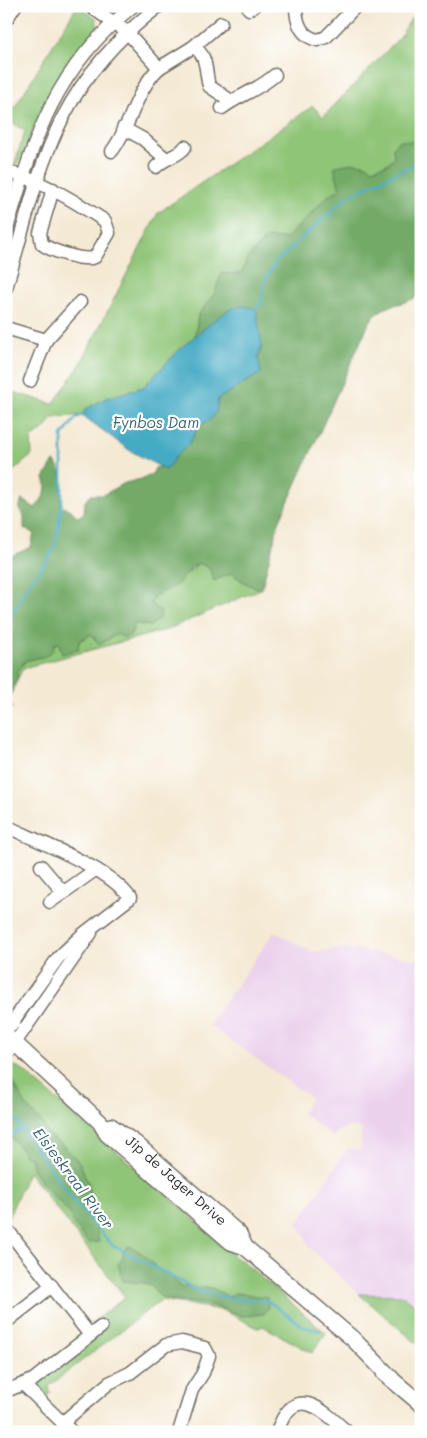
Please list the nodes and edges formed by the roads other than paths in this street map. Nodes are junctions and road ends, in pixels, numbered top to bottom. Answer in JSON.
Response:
{"nodes":[{"id":1,"x":15,"y":6,"type":"edge"},
{"id":2,"x":90,"y":6,"type":"edge"},
{"id":3,"x":133,"y":6,"type":"edge"},
{"id":4,"x":159,"y":6,"type":"edge"},
{"id":5,"x":296,"y":6,"type":"edge"},
{"id":6,"x":356,"y":6,"type":"edge"},
{"id":7,"x":6,"y":20,"type":"edge"},
{"id":8,"x":114,"y":21,"type":"junction"},
{"id":9,"x":221,"y":23,"type":"dead end"},
{"id":10,"x":127,"y":32,"type":"junction"},
{"id":11,"x":193,"y":47,"type":"junction"},
{"id":12,"x":159,"y":68,"type":"junction"},
{"id":13,"x":275,"y":75,"type":"dead end"},
{"id":14,"x":124,"y":128,"type":"junction"},
{"id":15,"x":185,"y":147,"type":"dead end"},
{"id":16,"x":112,"y":152,"type":"dead end"},
{"id":17,"x":6,"y":171,"type":"edge"},
{"id":18,"x":23,"y":176,"type":"junction"},
{"id":19,"x":37,"y":181,"type":"junction"},
{"id":20,"x":53,"y":189,"type":"junction"},
{"id":21,"x":6,"y":232,"type":"edge"},
{"id":22,"x":6,"y":288,"type":"edge"},
{"id":23,"x":80,"y":302,"type":"dead end"},
{"id":24,"x":6,"y":328,"type":"edge"},
{"id":25,"x":46,"y":340,"type":"junction"},
{"id":26,"x":30,"y":381,"type":"dead end"},
{"id":27,"x":6,"y":826,"type":"edge"},
{"id":28,"x":40,"y":866,"type":"dead end"},
{"id":29,"x":95,"y":870,"type":"junction"},
{"id":30,"x":62,"y":892,"type":"junction"},
{"id":31,"x":50,"y":902,"type":"dead end"},
{"id":32,"x":97,"y":925,"type":"junction"},
{"id":33,"x":11,"y":1038,"type":"edge"},
{"id":34,"x":6,"y":1228,"type":"edge"},
{"id":35,"x":52,"y":1286,"type":"junction"},
{"id":36,"x":6,"y":1322,"type":"edge"},
{"id":37,"x":101,"y":1326,"type":"dead end"},
{"id":38,"x":90,"y":1335,"type":"junction"},
{"id":39,"x":24,"y":1385,"type":"junction"},
{"id":40,"x":6,"y":1391,"type":"edge"},
{"id":41,"x":421,"y":1404,"type":"edge"},
{"id":42,"x":67,"y":1427,"type":"edge"},
{"id":43,"x":179,"y":1432,"type":"edge"},
{"id":44,"x":278,"y":1432,"type":"edge"},
{"id":45,"x":347,"y":1432,"type":"edge"}],
"edges":[{"from":1,"to":7,"type":"street"},
{"from":2,"to":8,"type":"street"},
{"from":3,"to":8,"type":"street"},
{"from":4,"to":10,"type":"street"},
{"from":5,"to":6,"type":"street"},
{"from":8,"to":10,"type":"street"},
{"from":8,"to":18,"type":"street"},
{"from":9,"to":11,"type":"street"},
{"from":10,"to":12,"type":"street"},
{"from":10,"to":19,"type":"street"},
{"from":11,"to":12,"type":"street"},
{"from":11,"to":13,"type":"street"},
{"from":12,"to":14,"type":"street"},
{"from":14,"to":15,"type":"street"},
{"from":14,"to":16,"type":"street"},
{"from":17,"to":18,"type":"street"},
{"from":18,"to":19,"type":"street"},
{"from":18,"to":21,"type":"street"},
{"from":19,"to":20,"type":"street"},
{"from":19,"to":22,"type":"street"},
{"from":20,"to":20,"type":"street"},
{"from":23,"to":25,"type":"street"},
{"from":24,"to":25,"type":"street"},
{"from":25,"to":26,"type":"street"},
{"from":27,"to":29,"type":"street"},
{"from":28,"to":30,"type":"street"},
{"from":29,"to":30,"type":"street"},
{"from":29,"to":32,"type":"street"},
{"from":30,"to":31,"type":"street"},
{"from":32,"to":33,"type":"street"},
{"from":32,"to":33,"type":"street"},
{"from":33,"to":41,"type":"main road","name":"Jip de Jager Drive"},
{"from":34,"to":35,"type":"street"},
{"from":35,"to":36,"type":"street"},
{"from":35,"to":38,"type":"street"},
{"from":37,"to":38,"type":"street"},
{"from":38,"to":39,"type":"street"},
{"from":39,"to":40,"type":"street"},
{"from":39,"to":42,"type":"street"},
{"from":42,"to":43,"type":"street"},
{"from":44,"to":45,"type":"street"}]}
